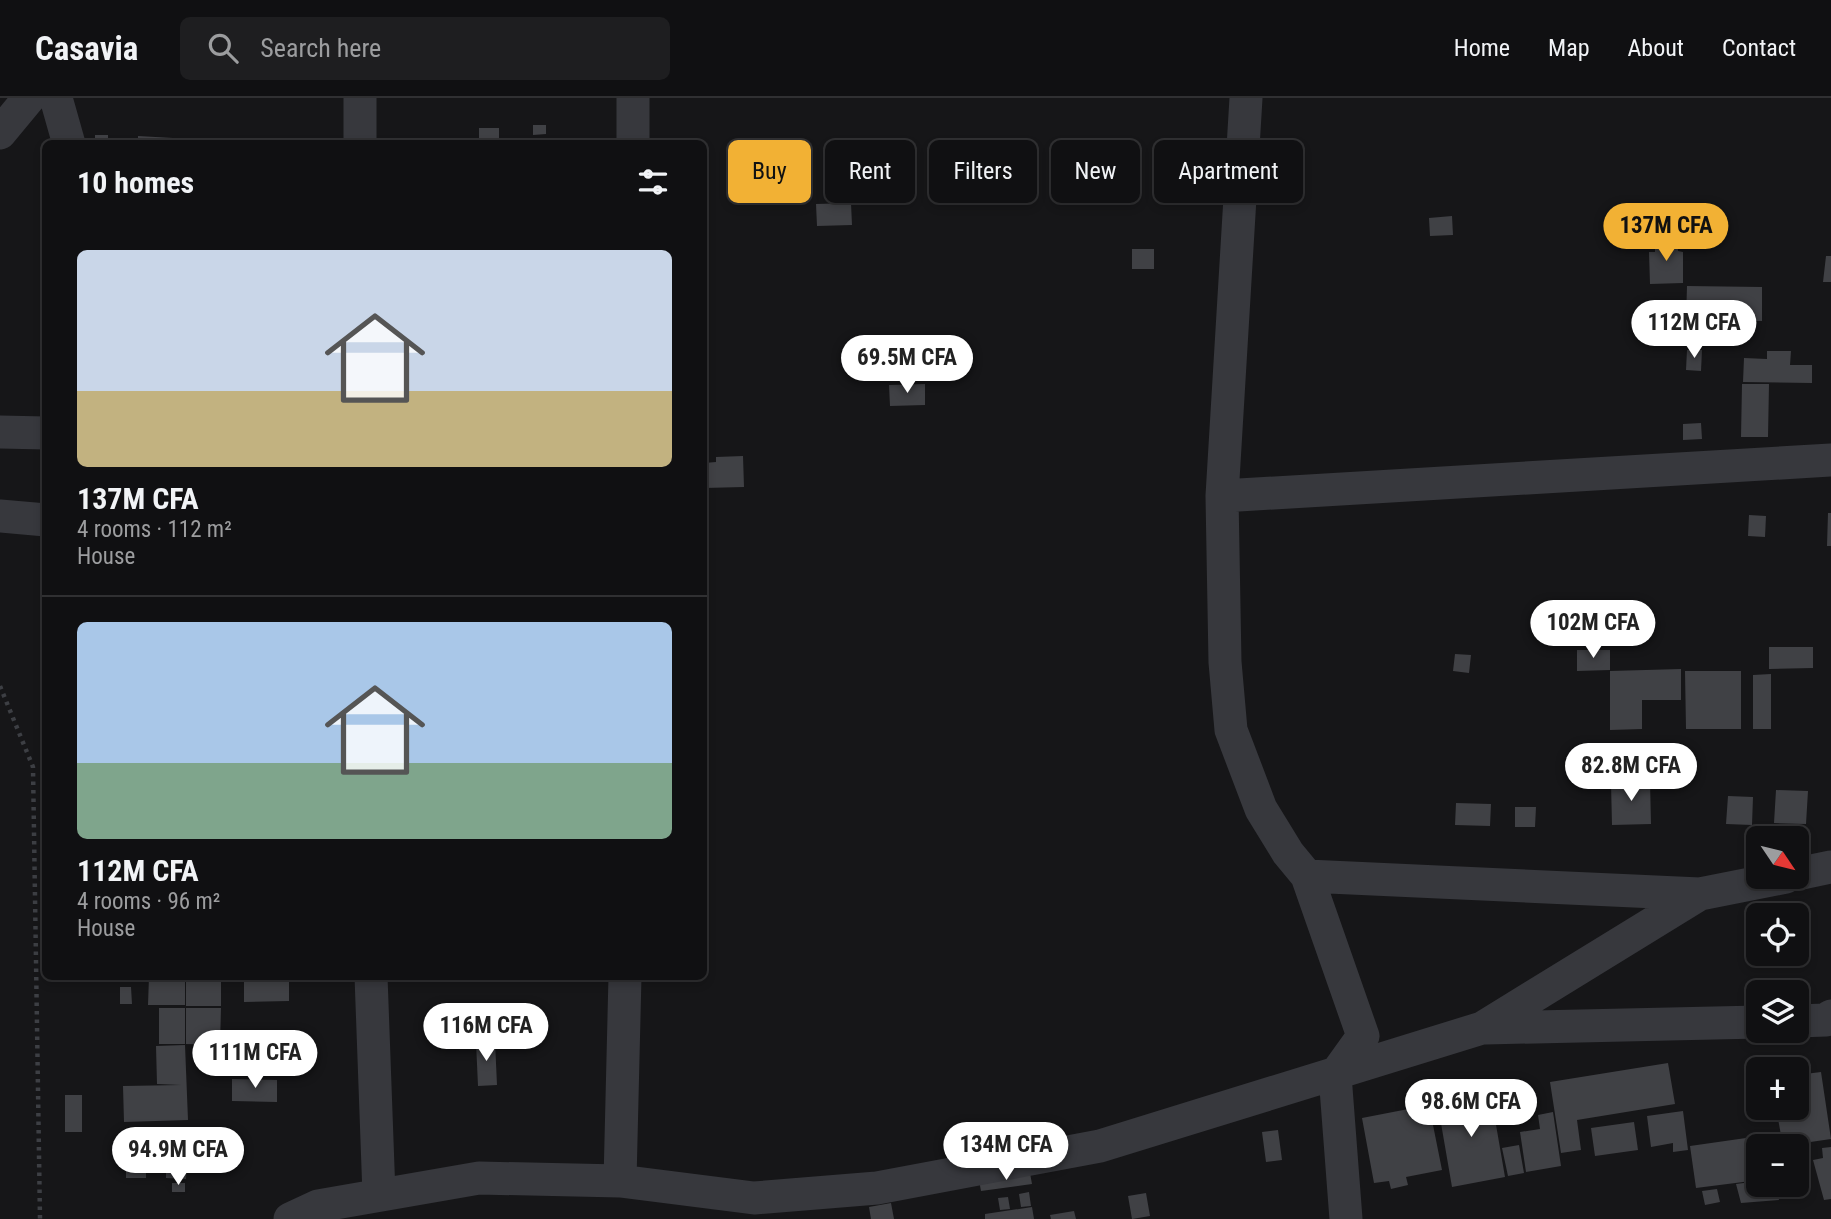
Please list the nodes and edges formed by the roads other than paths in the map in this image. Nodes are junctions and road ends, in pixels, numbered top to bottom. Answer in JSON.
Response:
{"nodes":[{"id":1,"x":17,"y":98,"type":"edge"},
{"id":2,"x":29,"y":98,"type":"edge"},
{"id":3,"x":56,"y":98,"type":"edge"},
{"id":4,"x":360,"y":98,"type":"edge"},
{"id":5,"x":633,"y":98,"type":"edge"},
{"id":6,"x":1246,"y":98,"type":"edge"},
{"id":7,"x":0,"y":99,"type":"edge"},
{"id":8,"x":0,"y":133,"type":"edge"},
{"id":9,"x":68,"y":140,"type":"edge"},
{"id":10,"x":360,"y":140,"type":"edge"},
{"id":11,"x":633,"y":140,"type":"edge"},
{"id":12,"x":0,"y":432,"type":"edge"},
{"id":13,"x":42,"y":433,"type":"edge"},
{"id":14,"x":1831,"y":460,"type":"edge"},
{"id":15,"x":1222,"y":496,"type":"junction"},
{"id":16,"x":0,"y":516,"type":"edge"},
{"id":17,"x":42,"y":520,"type":"edge"},
{"id":18,"x":1831,"y":867,"type":"edge"},
{"id":19,"x":1810,"y":871,"type":"edge"},
{"id":20,"x":1307,"y":876,"type":"junction"},
{"id":21,"x":1746,"y":885,"type":"edge"},
{"id":22,"x":1700,"y":894,"type":"junction"},
{"id":23,"x":371,"y":980,"type":"edge"},
{"id":24,"x":625,"y":980,"type":"edge"},
{"id":25,"x":1831,"y":1016,"type":"edge"},
{"id":26,"x":1809,"y":1021,"type":"edge"},
{"id":27,"x":1746,"y":1022,"type":"edge"},
{"id":28,"x":1482,"y":1028,"type":"junction"},
{"id":29,"x":1335,"y":1075,"type":"junction"},
{"id":30,"x":620,"y":1181,"type":"junction"},
{"id":31,"x":379,"y":1195,"type":"junction"},
{"id":32,"x":290,"y":1219,"type":"edge"},
{"id":33,"x":1346,"y":1219,"type":"edge"}],
"edges":[{"from":1,"to":7,"type":"street"},
{"from":2,"to":8,"type":"street"},
{"from":3,"to":9,"type":"street"},
{"from":4,"to":10,"type":"street"},
{"from":5,"to":11,"type":"street"},
{"from":6,"to":15,"type":"street"},
{"from":12,"to":13,"type":"street"},
{"from":14,"to":15,"type":"street"},
{"from":15,"to":20,"type":"street"},
{"from":16,"to":17,"type":"street"},
{"from":18,"to":19,"type":"street"},
{"from":20,"to":22,"type":"street"},
{"from":20,"to":29,"type":"street"},
{"from":21,"to":22,"type":"street"},
{"from":22,"to":28,"type":"street"},
{"from":23,"to":31,"type":"street"},
{"from":24,"to":30,"type":"street"},
{"from":25,"to":26,"type":"street"},
{"from":27,"to":28,"type":"street"},
{"from":28,"to":29,"type":"street"},
{"from":29,"to":30,"type":"street"},
{"from":29,"to":33,"type":"street"},
{"from":30,"to":31,"type":"street"},
{"from":31,"to":32,"type":"street"}]}
